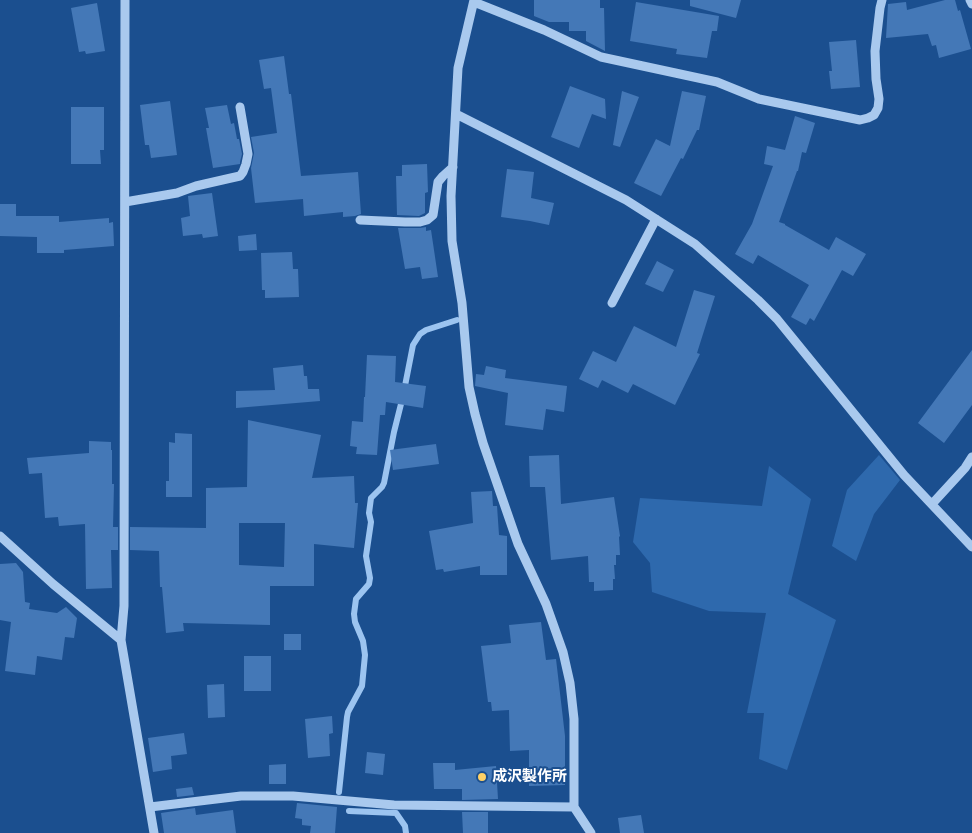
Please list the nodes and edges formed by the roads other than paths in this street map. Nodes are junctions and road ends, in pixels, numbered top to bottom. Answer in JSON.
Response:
{"nodes":[{"id":1,"x":125,"y":0,"type":"edge"},
{"id":2,"x":882,"y":0,"type":"edge"},
{"id":3,"x":970,"y":0,"type":"edge"},
{"id":4,"x":474,"y":1,"type":"edge"},
{"id":5,"x":972,"y":4,"type":"edge"},
{"id":6,"x":240,"y":107,"type":"dead end"},
{"id":7,"x":456,"y":114,"type":"junction"},
{"id":8,"x":453,"y":167,"type":"junction"},
{"id":9,"x":125,"y":202,"type":"junction"},
{"id":10,"x":656,"y":219,"type":"junction"},
{"id":11,"x":360,"y":220,"type":"dead end"},
{"id":12,"x":612,"y":303,"type":"dead end"},
{"id":13,"x":972,"y":457,"type":"edge"},
{"id":14,"x":932,"y":504,"type":"junction"},
{"id":15,"x":0,"y":536,"type":"edge"},
{"id":16,"x":972,"y":547,"type":"edge"},
{"id":17,"x":122,"y":640,"type":"junction"},
{"id":18,"x":150,"y":807,"type":"junction"},
{"id":19,"x":574,"y":807,"type":"junction"},
{"id":20,"x":154,"y":833,"type":"edge"},
{"id":21,"x":591,"y":833,"type":"edge"}],
"edges":[{"from":1,"to":9,"type":"street"},
{"from":2,"to":4,"type":"street"},
{"from":3,"to":5,"type":"street"},
{"from":4,"to":7,"type":"street"},
{"from":6,"to":9,"type":"street"},
{"from":7,"to":8,"type":"street"},
{"from":7,"to":10,"type":"street"},
{"from":8,"to":11,"type":"street"},
{"from":8,"to":19,"type":"street"},
{"from":9,"to":17,"type":"street"},
{"from":10,"to":12,"type":"street"},
{"from":10,"to":14,"type":"street"},
{"from":13,"to":14,"type":"street"},
{"from":14,"to":16,"type":"street"},
{"from":15,"to":17,"type":"street"},
{"from":17,"to":18,"type":"street"},
{"from":18,"to":19,"type":"street"},
{"from":18,"to":20,"type":"street"},
{"from":19,"to":21,"type":"street"}]}
